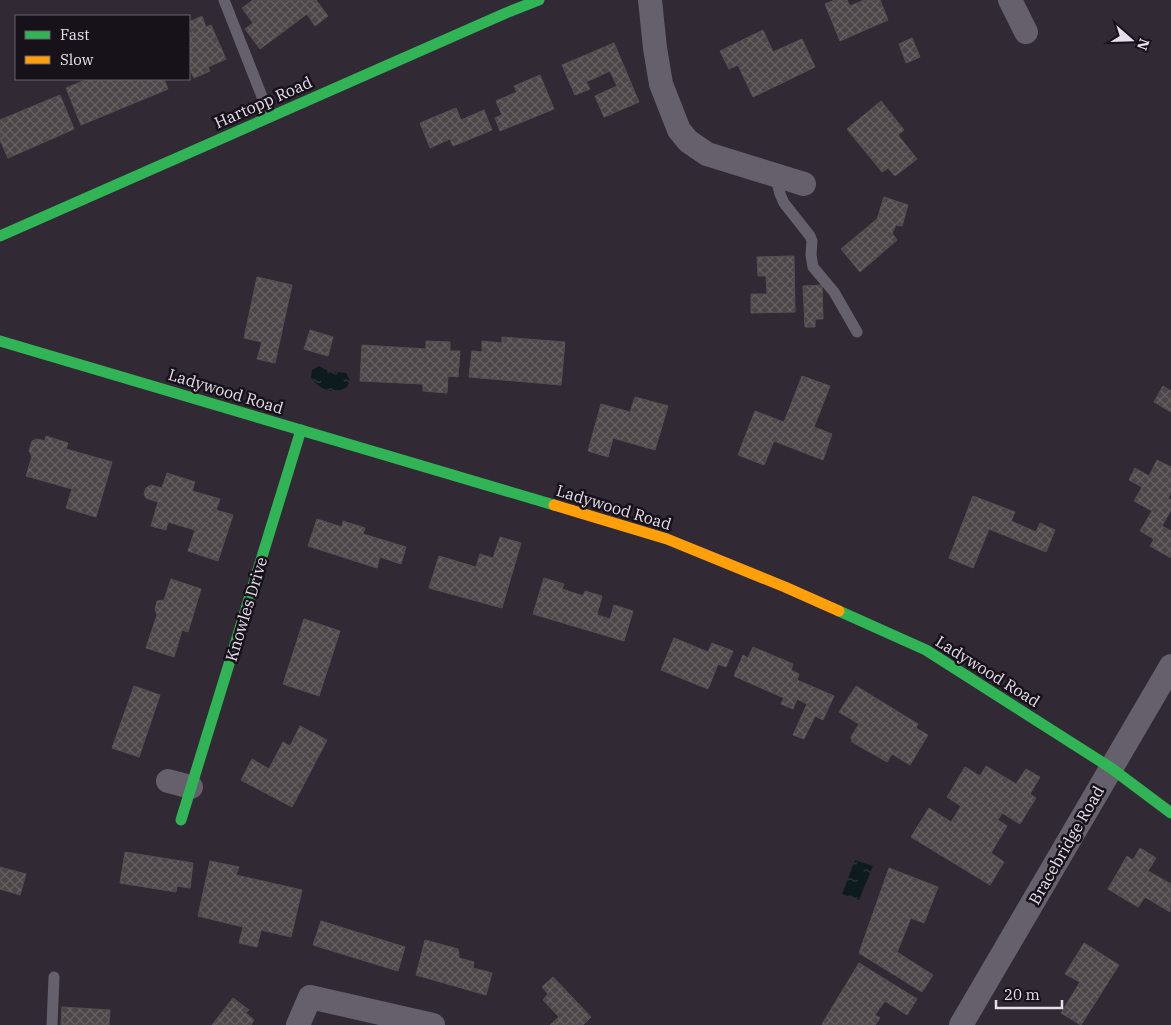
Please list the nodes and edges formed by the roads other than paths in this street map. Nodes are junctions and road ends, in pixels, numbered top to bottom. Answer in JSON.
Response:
{"nodes":[{"id":1,"x":224,"y":0,"type":"edge"},
{"id":2,"x":539,"y":0,"type":"edge"},
{"id":3,"x":650,"y":0,"type":"edge"},
{"id":4,"x":1010,"y":0,"type":"edge"},
{"id":5,"x":504,"y":6,"type":"edge"},
{"id":6,"x":1026,"y":32,"type":"dead end"},
{"id":7,"x":270,"y":117,"type":"junction"},
{"id":8,"x":775,"y":175,"type":"junction"},
{"id":9,"x":804,"y":184,"type":"dead end"},
{"id":10,"x":0,"y":236,"type":"edge"},
{"id":11,"x":857,"y":332,"type":"dead end"},
{"id":12,"x":0,"y":341,"type":"edge"},
{"id":13,"x":301,"y":430,"type":"junction"},
{"id":14,"x":1171,"y":666,"type":"edge"},
{"id":15,"x":1111,"y":768,"type":"junction"},
{"id":16,"x":168,"y":781,"type":"dead end"},
{"id":17,"x":191,"y":787,"type":"junction"},
{"id":18,"x":1171,"y":813,"type":"edge"},
{"id":19,"x":182,"y":820,"type":"dead end"},
{"id":20,"x":54,"y":977,"type":"dead end"},
{"id":21,"x":52,"y":1025,"type":"edge"},
{"id":22,"x":298,"y":1025,"type":"edge"},
{"id":23,"x":432,"y":1025,"type":"edge"},
{"id":24,"x":961,"y":1025,"type":"edge"}],
"edges":[{"from":1,"to":7,"type":"lane"},
{"from":2,"to":5,"type":"street","name":"Hartopp Road"},
{"from":3,"to":8,"type":"street"},
{"from":4,"to":6,"type":"street"},
{"from":5,"to":7,"type":"street","name":"Hartopp Road"},
{"from":7,"to":10,"type":"street","name":"Hartopp Road"},
{"from":8,"to":9,"type":"street"},
{"from":8,"to":11,"type":"lane"},
{"from":12,"to":13,"type":"street","name":"Ladywood Road"},
{"from":13,"to":15,"type":"street","name":"Ladywood Road"},
{"from":13,"to":17,"type":"street","name":"Knowles Drive"},
{"from":14,"to":15,"type":"street","name":"Bracebridge Road"},
{"from":15,"to":18,"type":"street","name":"Ladywood Road"},
{"from":15,"to":24,"type":"street","name":"Bracebridge Road"},
{"from":16,"to":17,"type":"street"},
{"from":17,"to":19,"type":"street","name":"Knowles Drive"},
{"from":20,"to":21,"type":"lane"},
{"from":22,"to":23,"type":"street"}]}
